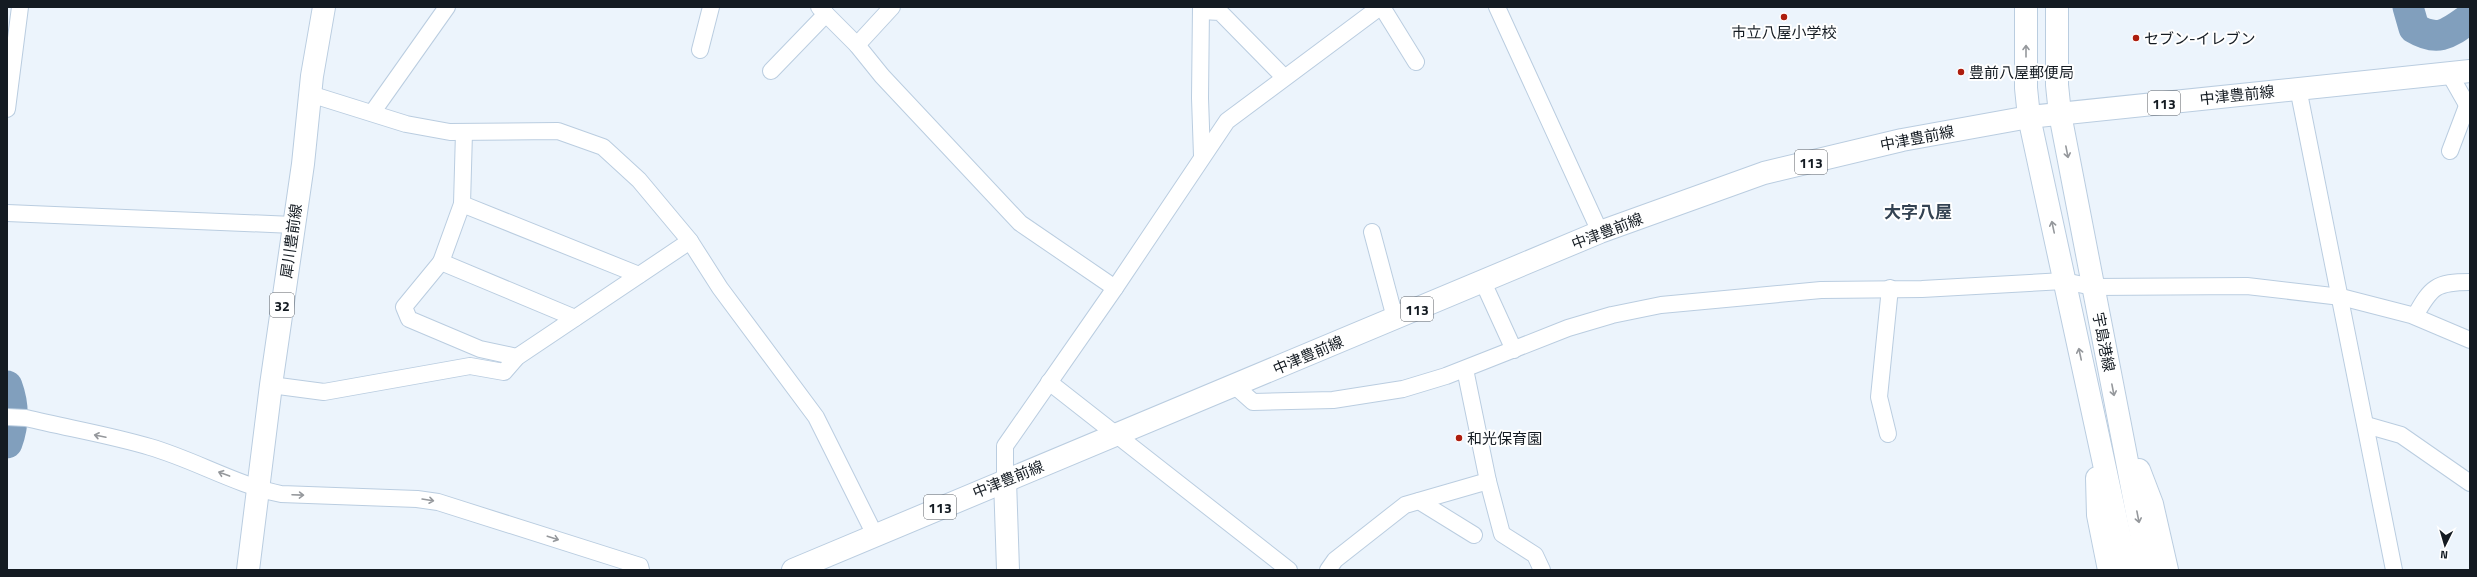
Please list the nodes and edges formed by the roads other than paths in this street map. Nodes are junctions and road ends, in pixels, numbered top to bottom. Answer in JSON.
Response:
{"nodes":[{"id":1,"x":20,"y":7,"type":"edge"},
{"id":2,"x":324,"y":7,"type":"edge"},
{"id":3,"x":448,"y":7,"type":"edge"},
{"id":4,"x":711,"y":7,"type":"edge"},
{"id":5,"x":892,"y":7,"type":"edge"},
{"id":6,"x":1381,"y":7,"type":"edge"},
{"id":7,"x":1497,"y":7,"type":"edge"},
{"id":8,"x":2026,"y":7,"type":"edge"},
{"id":9,"x":2057,"y":7,"type":"edge"},
{"id":10,"x":1201,"y":9,"type":"edge"},
{"id":11,"x":822,"y":10,"type":"edge"},
{"id":12,"x":857,"y":45,"type":"junction"},
{"id":13,"x":700,"y":50,"type":"dead end"},
{"id":14,"x":1416,"y":62,"type":"dead end"},
{"id":15,"x":771,"y":71,"type":"dead end"},
{"id":16,"x":2460,"y":72,"type":"edge"},
{"id":17,"x":1284,"y":77,"type":"junction"},
{"id":18,"x":2298,"y":88,"type":"junction"},
{"id":19,"x":310,"y":94,"type":"junction"},
{"id":20,"x":2469,"y":108,"type":"edge"},
{"id":21,"x":7,"y":109,"type":"edge"},
{"id":22,"x":372,"y":113,"type":"junction"},
{"id":23,"x":2060,"y":114,"type":"junction"},
{"id":24,"x":2029,"y":117,"type":"junction"},
{"id":25,"x":464,"y":132,"type":"junction"},
{"id":26,"x":2450,"y":151,"type":"dead end"},
{"id":27,"x":1202,"y":156,"type":"junction"},
{"id":28,"x":462,"y":204,"type":"junction"},
{"id":29,"x":7,"y":213,"type":"edge"},
{"id":30,"x":293,"y":226,"type":"junction"},
{"id":31,"x":1372,"y":232,"type":"dead end"},
{"id":32,"x":1600,"y":232,"type":"junction"},
{"id":33,"x":690,"y":241,"type":"junction"},
{"id":34,"x":441,"y":262,"type":"junction"},
{"id":35,"x":639,"y":275,"type":"junction"},
{"id":36,"x":2064,"y":281,"type":"junction"},
{"id":37,"x":1483,"y":282,"type":"junction"},
{"id":38,"x":2470,"y":282,"type":"edge"},
{"id":39,"x":2093,"y":287,"type":"junction"},
{"id":40,"x":1115,"y":288,"type":"junction"},
{"id":41,"x":1890,"y":288,"type":"junction"},
{"id":42,"x":2342,"y":297,"type":"junction"},
{"id":43,"x":2415,"y":316,"type":"junction"},
{"id":44,"x":575,"y":318,"type":"junction"},
{"id":45,"x":1395,"y":318,"type":"junction"},
{"id":46,"x":2470,"y":340,"type":"edge"},
{"id":47,"x":1514,"y":350,"type":"junction"},
{"id":48,"x":517,"y":357,"type":"junction"},
{"id":49,"x":1465,"y":369,"type":"junction"},
{"id":50,"x":1049,"y":382,"type":"junction"},
{"id":51,"x":271,"y":385,"type":"junction"},
{"id":52,"x":1235,"y":386,"type":"junction"},
{"id":53,"x":2118,"y":416,"type":"junction"},
{"id":54,"x":7,"y":417,"type":"edge"},
{"id":55,"x":2094,"y":418,"type":"junction"},
{"id":56,"x":2366,"y":424,"type":"junction"},
{"id":57,"x":1888,"y":434,"type":"dead end"},
{"id":58,"x":1117,"y":435,"type":"junction"},
{"id":59,"x":1005,"y":480,"type":"junction"},
{"id":60,"x":1488,"y":481,"type":"junction"},
{"id":61,"x":2470,"y":483,"type":"edge"},
{"id":62,"x":260,"y":490,"type":"junction"},
{"id":63,"x":1419,"y":501,"type":"junction"},
{"id":64,"x":875,"y":535,"type":"junction"},
{"id":65,"x":1474,"y":535,"type":"dead end"},
{"id":66,"x":248,"y":570,"type":"edge"},
{"id":67,"x":641,"y":570,"type":"edge"},
{"id":68,"x":793,"y":570,"type":"edge"},
{"id":69,"x":1008,"y":570,"type":"edge"},
{"id":70,"x":1289,"y":570,"type":"edge"},
{"id":71,"x":1328,"y":570,"type":"edge"},
{"id":72,"x":1542,"y":570,"type":"edge"},
{"id":73,"x":2109,"y":570,"type":"edge"},
{"id":74,"x":2127,"y":570,"type":"edge"},
{"id":75,"x":2148,"y":570,"type":"edge"},
{"id":76,"x":2167,"y":570,"type":"edge"},
{"id":77,"x":2394,"y":570,"type":"edge"}],
"edges":[{"from":1,"to":21,"type":"street"},
{"from":2,"to":19,"type":"main road","name":"犀川豊前線","number":"32"},
{"from":3,"to":22,"type":"street"},
{"from":4,"to":13,"type":"street"},
{"from":5,"to":12,"type":"street"},
{"from":6,"to":14,"type":"street"},
{"from":6,"to":17,"type":"street"},
{"from":7,"to":32,"type":"street"},
{"from":24,"to":8,"type":"main road","name":"宇島港線","one_way":true},
{"from":9,"to":23,"type":"main road","name":"宇島港線"},
{"from":10,"to":17,"type":"street"},
{"from":10,"to":27,"type":"street"},
{"from":11,"to":12,"type":"street"},
{"from":11,"to":15,"type":"street"},
{"from":12,"to":40,"type":"street"},
{"from":16,"to":18,"type":"main road","name":"中津豊前線","number":"113"},
{"from":16,"to":20,"type":"street"},
{"from":17,"to":27,"type":"street"},
{"from":18,"to":23,"type":"main road","name":"中津豊前線","number":"113"},
{"from":18,"to":42,"type":"street"},
{"from":19,"to":22,"type":"street"},
{"from":19,"to":30,"type":"main road","name":"犀川豊前線","number":"32"},
{"from":20,"to":26,"type":"street"},
{"from":22,"to":25,"type":"street"},
{"from":23,"to":24,"type":"main road","name":"中津豊前線","number":"113"},
{"from":23,"to":39,"type":"main road","name":"宇島港線","one_way":true},
{"from":24,"to":32,"type":"main road","name":"中津豊前線","number":"113"},
{"from":36,"to":24,"type":"main road","name":"宇島港線","one_way":true},
{"from":25,"to":28,"type":"street"},
{"from":25,"to":33,"type":"street"},
{"from":27,"to":40,"type":"street"},
{"from":28,"to":34,"type":"street"},
{"from":28,"to":35,"type":"street"},
{"from":29,"to":30,"type":"street"},
{"from":30,"to":51,"type":"main road","name":"犀川豊前線","number":"32"},
{"from":31,"to":45,"type":"street"},
{"from":32,"to":37,"type":"main road","name":"中津豊前線","number":"113"},
{"from":33,"to":35,"type":"street"},
{"from":33,"to":64,"type":"street"},
{"from":34,"to":44,"type":"street"},
{"from":34,"to":48,"type":"street"},
{"from":35,"to":44,"type":"street"},
{"from":36,"to":39,"type":"street"},
{"from":36,"to":41,"type":"street"},
{"from":55,"to":36,"type":"main road","name":"宇島港線","one_way":true},
{"from":37,"to":45,"type":"main road","name":"中津豊前線","number":"113"},
{"from":37,"to":47,"type":"street"},
{"from":38,"to":43,"type":"street"},
{"from":39,"to":42,"type":"street"},
{"from":39,"to":53,"type":"main road","name":"宇島港線","one_way":true},
{"from":40,"to":50,"type":"street"},
{"from":41,"to":47,"type":"street"},
{"from":41,"to":57,"type":"street"},
{"from":42,"to":43,"type":"street"},
{"from":42,"to":56,"type":"street"},
{"from":43,"to":46,"type":"street"},
{"from":44,"to":48,"type":"street"},
{"from":45,"to":52,"type":"main road","name":"中津豊前線","number":"113"},
{"from":47,"to":49,"type":"street"},
{"from":48,"to":51,"type":"street"},
{"from":49,"to":52,"type":"street"},
{"from":49,"to":60,"type":"street"},
{"from":50,"to":58,"type":"street"},
{"from":50,"to":59,"type":"street"},
{"from":51,"to":62,"type":"main road","name":"犀川豊前線","number":"32"},
{"from":52,"to":58,"type":"main road","name":"中津豊前線","number":"113"},
{"from":53,"to":75,"type":"main road","name":"宇島港線","one_way":true},
{"from":53,"to":76,"type":"main road"},
{"from":62,"to":54,"type":"street","one_way":true},
{"from":55,"to":73,"type":"main road"},
{"from":55,"to":74,"type":"main road","name":"宇島港線"},
{"from":56,"to":61,"type":"street"},
{"from":56,"to":77,"type":"street"},
{"from":58,"to":59,"type":"main road","name":"中津豊前線","number":"113"},
{"from":58,"to":70,"type":"street"},
{"from":59,"to":64,"type":"main road","name":"中津豊前線","number":"113"},
{"from":59,"to":69,"type":"main road"},
{"from":60,"to":63,"type":"street"},
{"from":60,"to":72,"type":"street"},
{"from":62,"to":66,"type":"main road","name":"犀川豊前線","number":"32"},
{"from":62,"to":67,"type":"street","one_way":true},
{"from":63,"to":65,"type":"street"},
{"from":63,"to":71,"type":"street"},
{"from":64,"to":68,"type":"main road","name":"中津豊前線","number":"113"}]}
